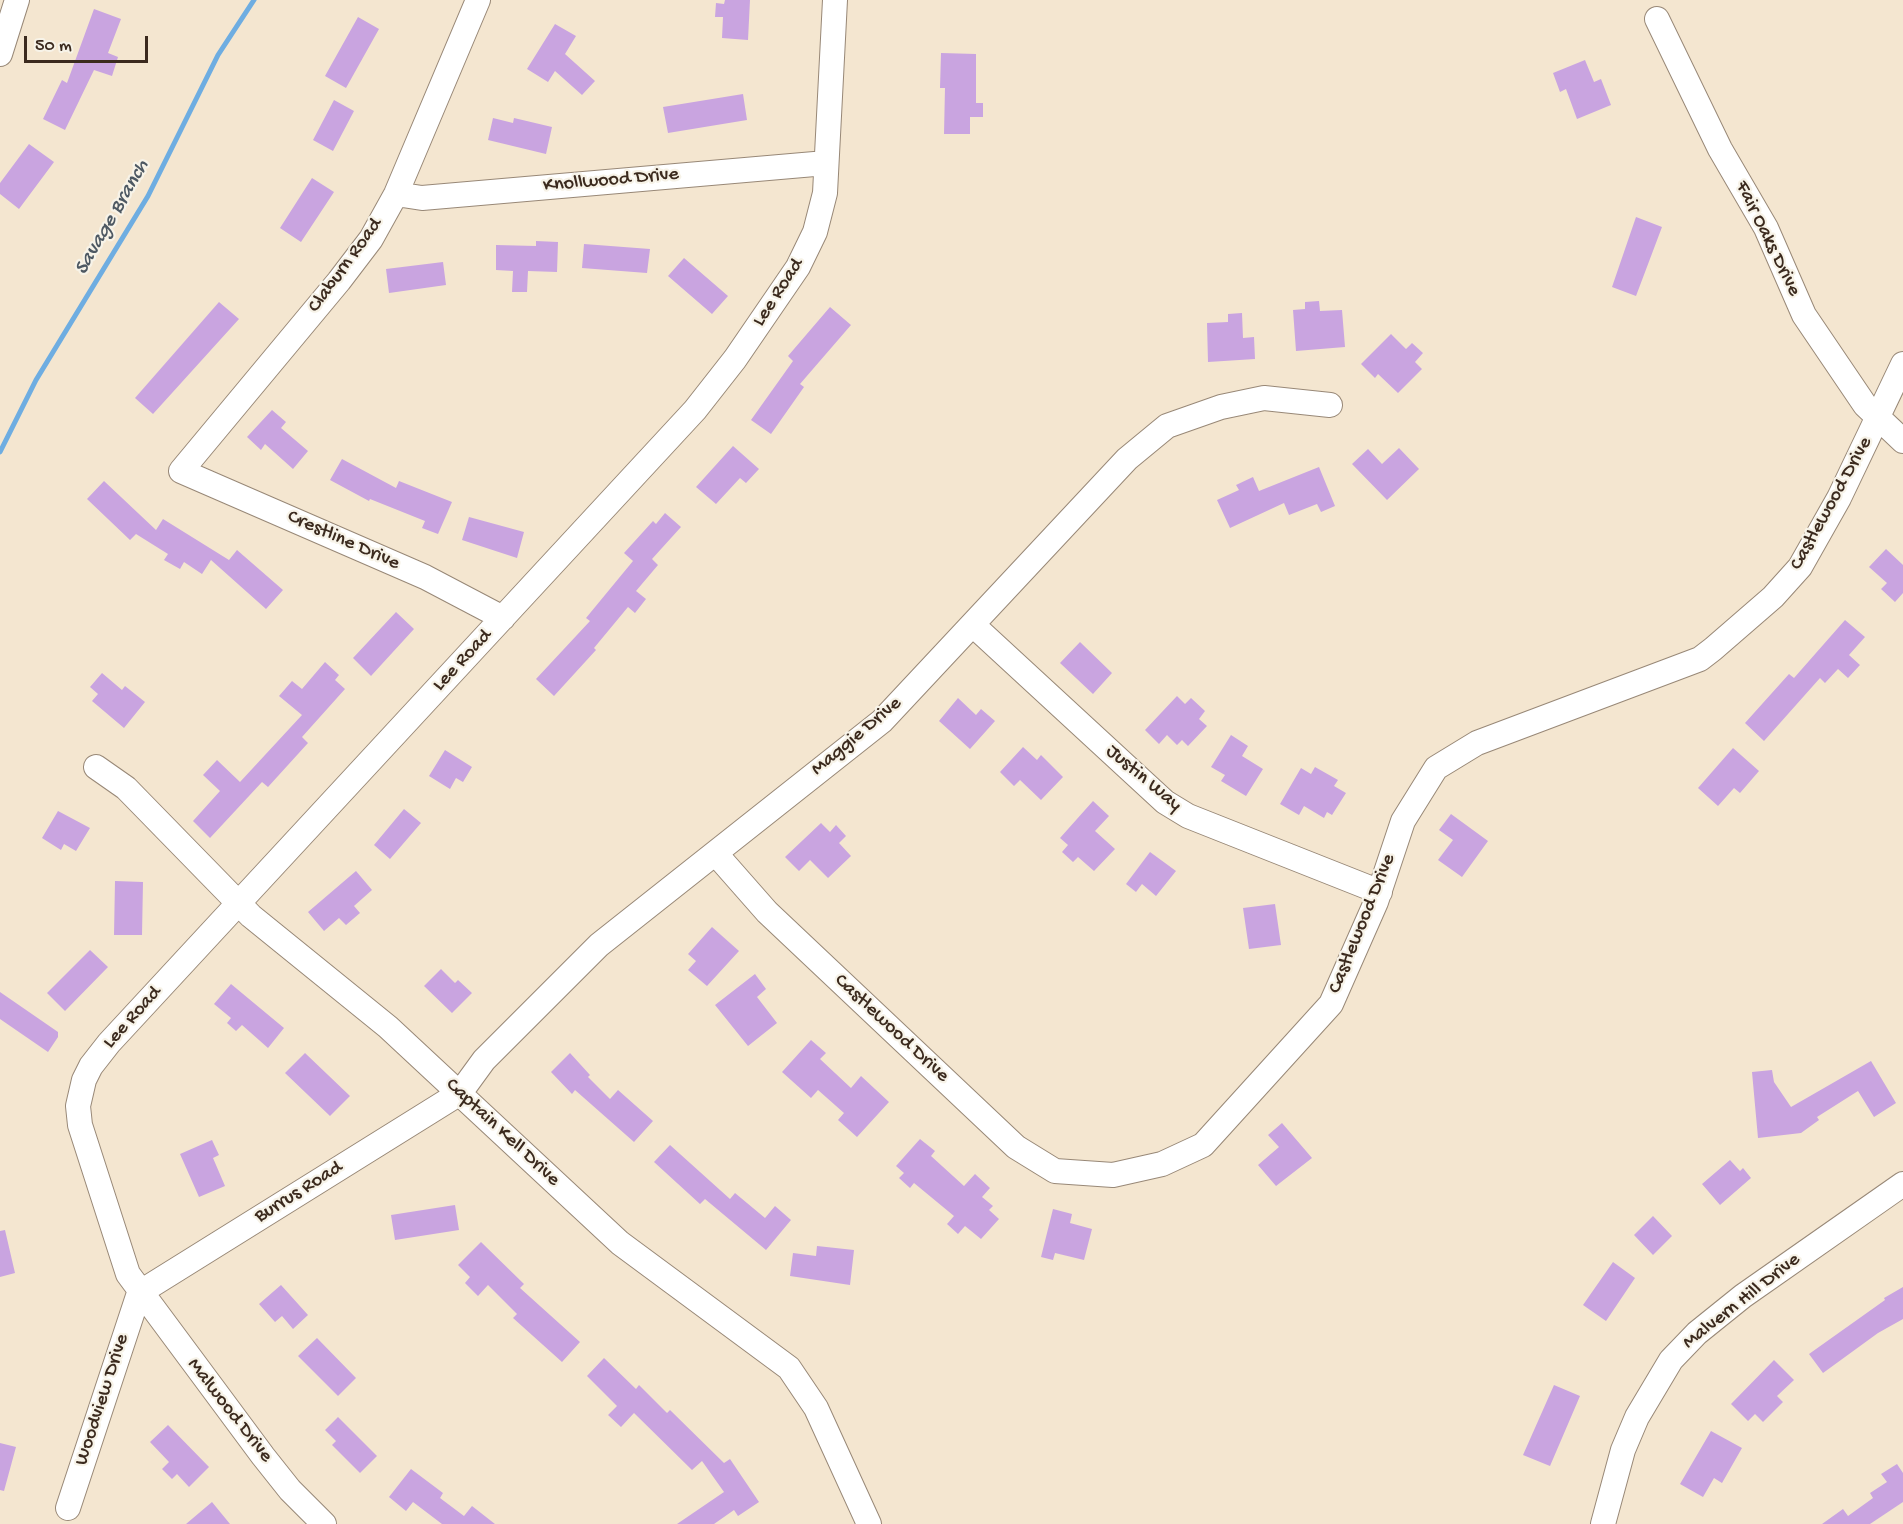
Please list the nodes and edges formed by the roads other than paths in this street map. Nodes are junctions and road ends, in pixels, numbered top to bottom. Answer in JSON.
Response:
{"nodes":[{"id":1,"x":17,"y":0,"type":"edge"},
{"id":2,"x":478,"y":0,"type":"edge"},
{"id":3,"x":835,"y":0,"type":"edge"},
{"id":4,"x":1657,"y":19,"type":"dead end"},
{"id":5,"x":0,"y":54,"type":"edge"},
{"id":6,"x":826,"y":163,"type":"junction"},
{"id":7,"x":396,"y":194,"type":"junction"},
{"id":8,"x":1903,"y":364,"type":"edge"},
{"id":9,"x":1330,"y":405,"type":"dead end"},
{"id":10,"x":1879,"y":417,"type":"junction"},
{"id":11,"x":1903,"y":441,"type":"edge"},
{"id":12,"x":181,"y":471,"type":"joint"},
{"id":13,"x":503,"y":618,"type":"junction"},
{"id":14,"x":973,"y":625,"type":"junction"},
{"id":15,"x":96,"y":767,"type":"dead end"},
{"id":16,"x":716,"y":854,"type":"junction"},
{"id":17,"x":1380,"y":892,"type":"junction"},
{"id":18,"x":238,"y":904,"type":"junction"},
{"id":19,"x":460,"y":1093,"type":"junction"},
{"id":20,"x":1903,"y":1184,"type":"edge"},
{"id":21,"x":139,"y":1293,"type":"junction"},
{"id":22,"x":68,"y":1508,"type":"dead end"},
{"id":23,"x":324,"y":1524,"type":"edge"},
{"id":24,"x":869,"y":1524,"type":"edge"},
{"id":25,"x":1603,"y":1524,"type":"edge"}],
"edges":[{"from":1,"to":5,"type":"street"},
{"from":2,"to":7,"type":"street","name":"Claburn Road"},
{"from":3,"to":6,"type":"street","name":"Lee Road"},
{"from":4,"to":10,"type":"street","name":"Fair Oaks Drive"},
{"from":6,"to":7,"type":"street","name":"Knollwood Drive"},
{"from":6,"to":13,"type":"street","name":"Lee Road"},
{"from":7,"to":12,"type":"street","name":"Claburn Road"},
{"from":8,"to":10,"type":"street","name":"Castlewood Drive"},
{"from":9,"to":14,"type":"street","name":"Maggie Drive"},
{"from":10,"to":11,"type":"street","name":"Fair Oaks Drive"},
{"from":10,"to":17,"type":"street","name":"Castlewood Drive"},
{"from":12,"to":13,"type":"street","name":"Crestline Drive"},
{"from":13,"to":18,"type":"street","name":"Lee Road"},
{"from":14,"to":16,"type":"street","name":"Maggie Drive"},
{"from":14,"to":17,"type":"street","name":"Justin Way"},
{"from":15,"to":18,"type":"street","name":"Captain Kell Drive"},
{"from":16,"to":17,"type":"street","name":"Castlewood Drive"},
{"from":16,"to":19,"type":"street","name":"Maggie Drive"},
{"from":18,"to":19,"type":"street","name":"Captain Kell Drive"},
{"from":18,"to":21,"type":"street","name":"Lee Road"},
{"from":19,"to":21,"type":"street","name":"Burrus Road"},
{"from":19,"to":24,"type":"street","name":"Captain Kell Drive"},
{"from":20,"to":25,"type":"street","name":"Malvern Hill Drive"},
{"from":21,"to":22,"type":"street","name":"Woodview Drive"},
{"from":21,"to":23,"type":"street","name":"Malwood Drive"}]}
